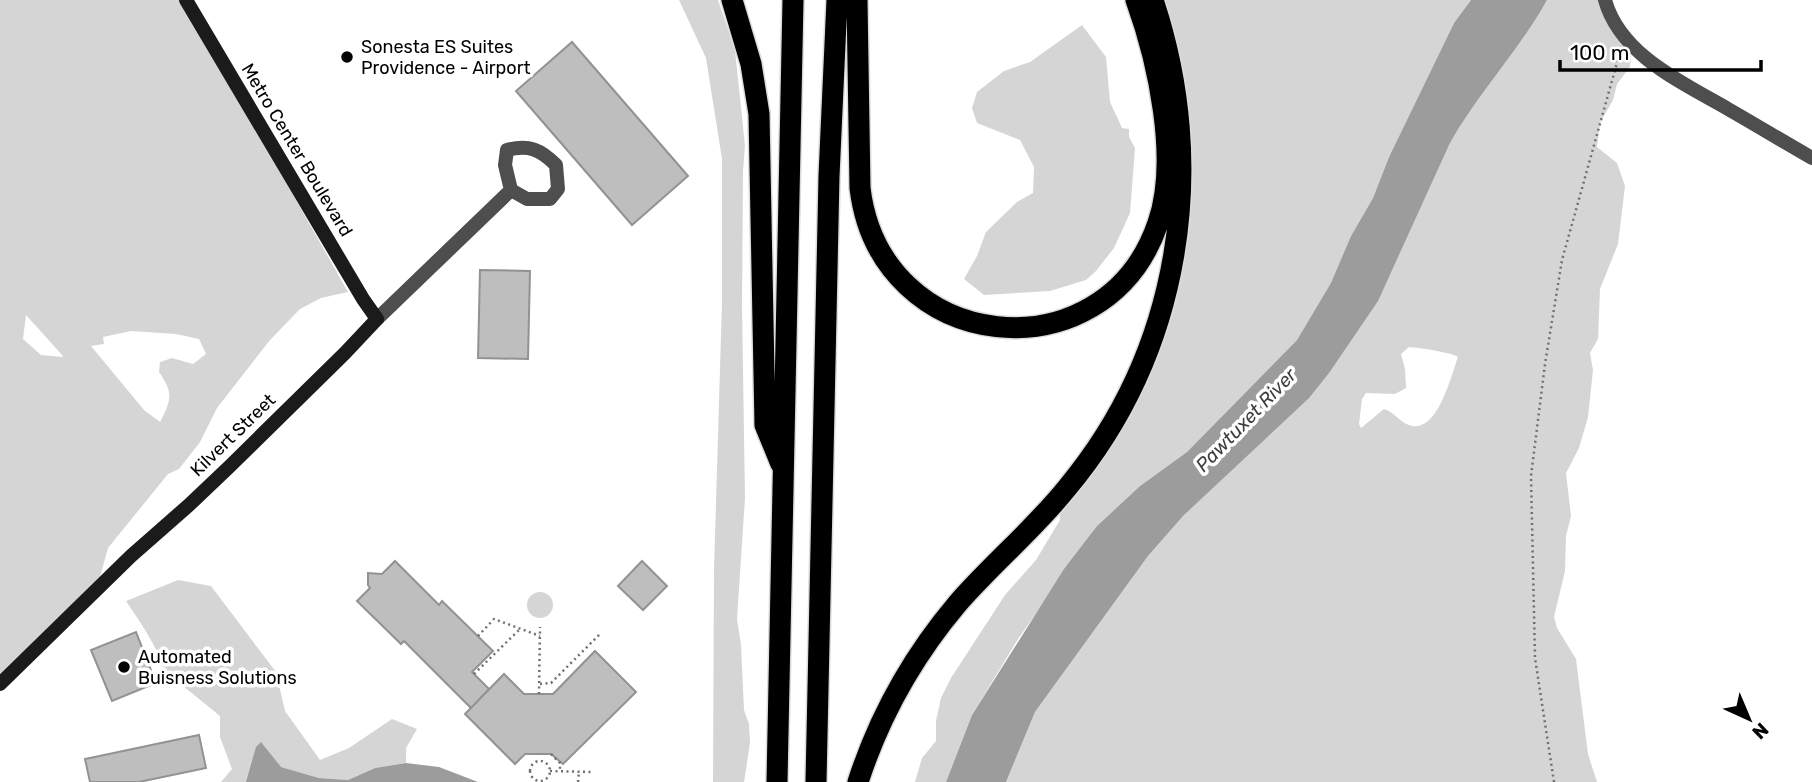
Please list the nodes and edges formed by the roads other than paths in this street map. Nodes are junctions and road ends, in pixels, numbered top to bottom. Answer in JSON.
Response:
{"nodes":[{"id":1,"x":186,"y":0,"type":"edge"},
{"id":2,"x":732,"y":0,"type":"edge"},
{"id":3,"x":793,"y":0,"type":"edge"},
{"id":4,"x":836,"y":0,"type":"edge"},
{"id":5,"x":857,"y":0,"type":"edge"},
{"id":6,"x":1136,"y":0,"type":"edge"},
{"id":7,"x":1153,"y":0,"type":"edge"},
{"id":8,"x":1605,"y":0,"type":"edge"},
{"id":9,"x":1812,"y":158,"type":"edge"},
{"id":10,"x":511,"y":190,"type":"dead end"},
{"id":11,"x":377,"y":319,"type":"junction"},
{"id":12,"x":784,"y":473,"type":"junction"},
{"id":13,"x":0,"y":684,"type":"edge"},
{"id":14,"x":777,"y":782,"type":"edge"},
{"id":15,"x":816,"y":782,"type":"edge"},
{"id":16,"x":858,"y":782,"type":"edge"}],
"edges":[{"from":1,"to":11,"type":"street","name":"Metro Center Boulevard"},
{"from":2,"to":12,"type":"highway"},
{"from":3,"to":12,"type":"highway"},
{"from":4,"to":15,"type":"highway"},
{"from":5,"to":6,"type":"highway"},
{"from":7,"to":16,"type":"highway"},
{"from":8,"to":9,"type":"street"},
{"from":10,"to":11,"type":"street","name":"Kilvert Street"},
{"from":11,"to":13,"type":"street","name":"Kilvert Street"},
{"from":12,"to":14,"type":"highway"}]}
